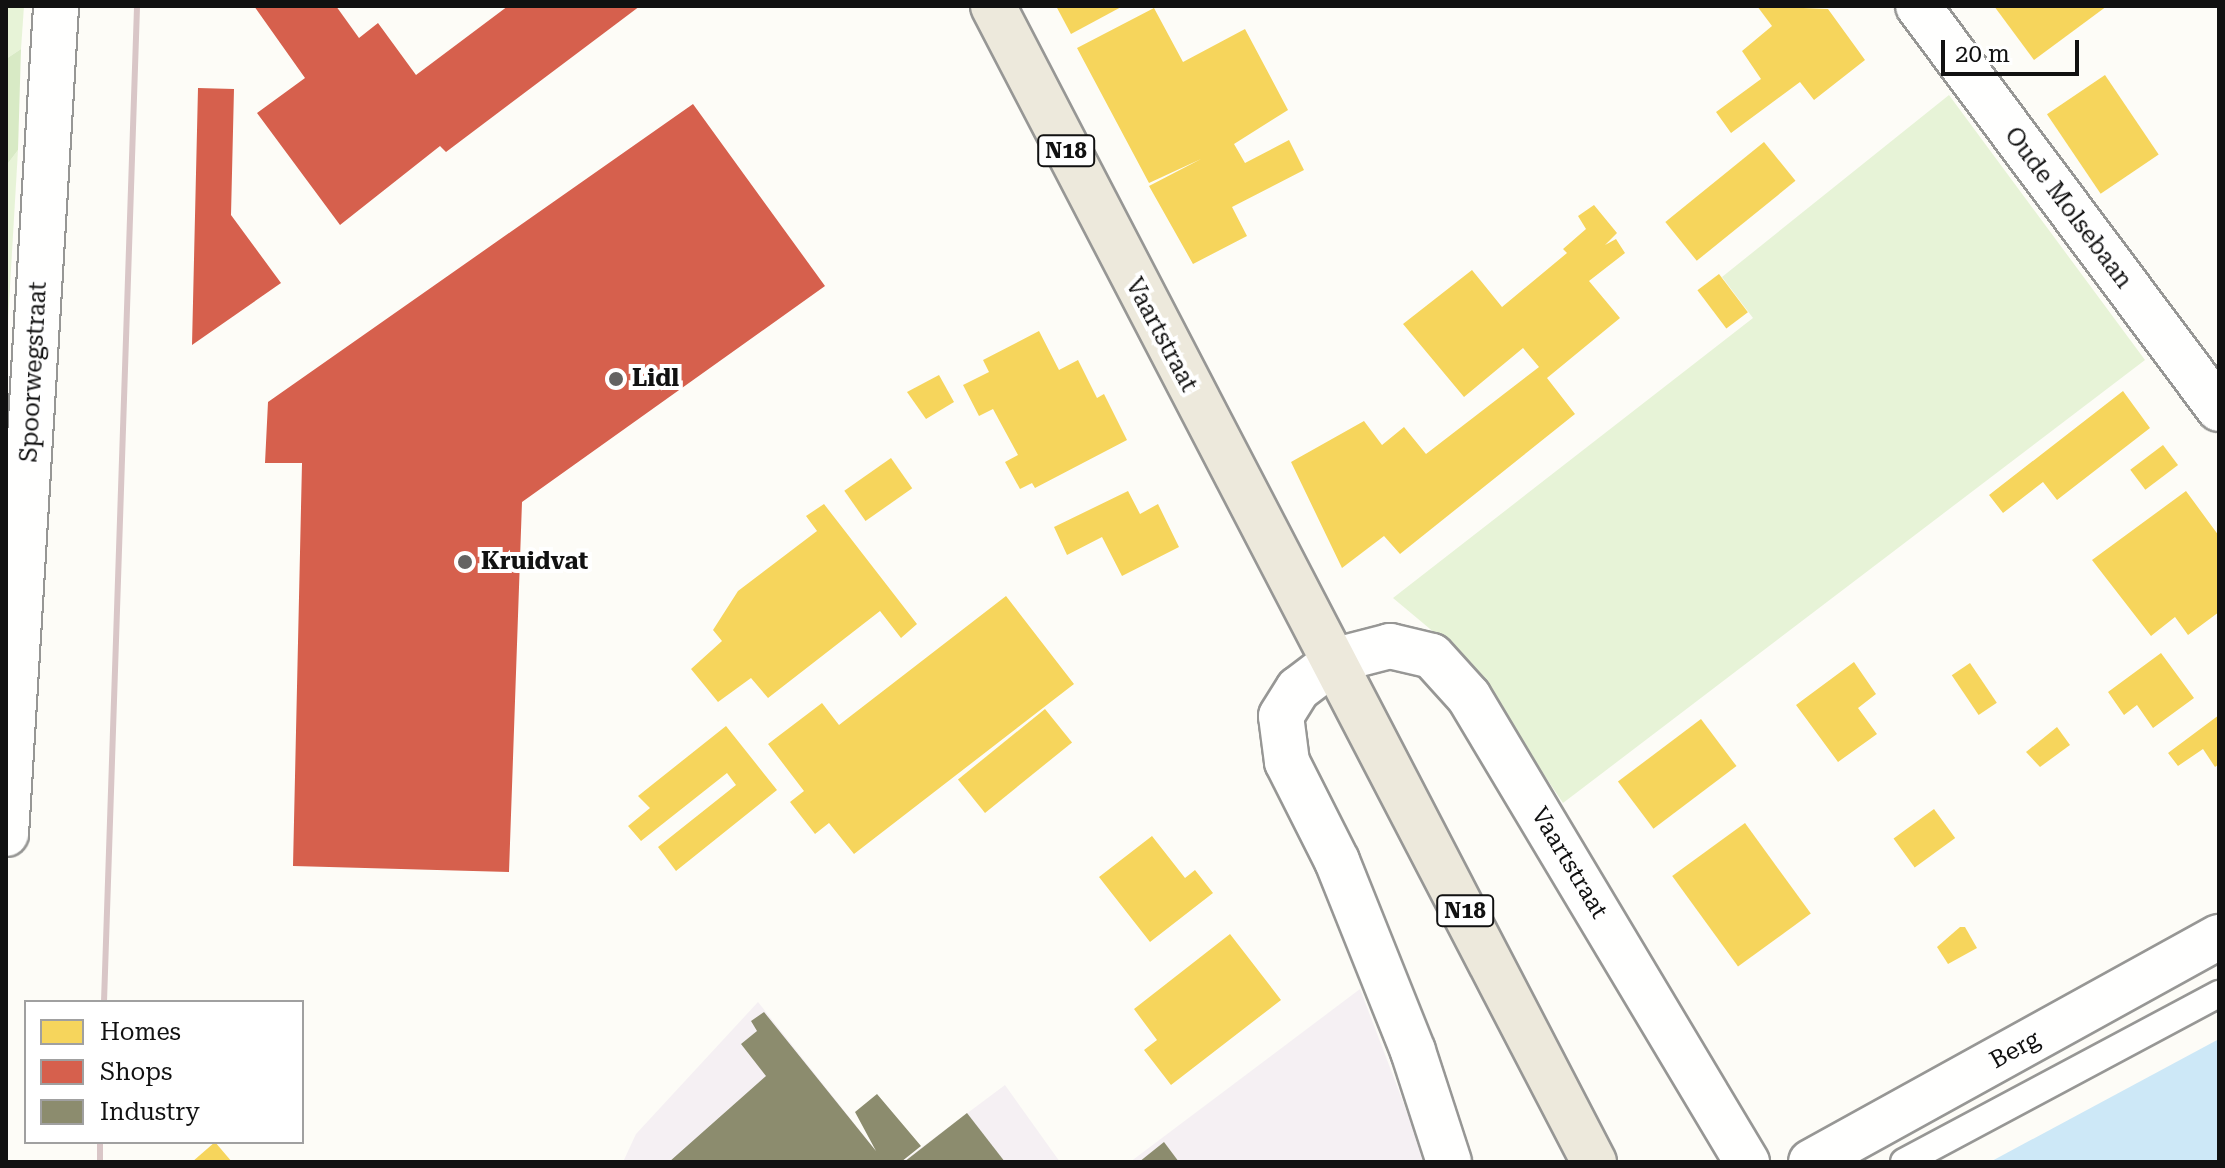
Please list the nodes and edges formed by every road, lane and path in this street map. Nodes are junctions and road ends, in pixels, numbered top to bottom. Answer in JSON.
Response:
{"nodes":[{"id":1,"x":56,"y":6,"type":"edge"},
{"id":2,"x":993,"y":6,"type":"edge"},
{"id":3,"x":1918,"y":6,"type":"edge"},
{"id":4,"x":2219,"y":409,"type":"edge"},
{"id":5,"x":1336,"y":660,"type":"junction"},
{"id":6,"x":6,"y":834,"type":"edge"},
{"id":7,"x":2219,"y":937,"type":"edge"},
{"id":8,"x":2219,"y":994,"type":"edge"},
{"id":9,"x":1449,"y":1162,"type":"edge"},
{"id":10,"x":1594,"y":1162,"type":"edge"},
{"id":11,"x":1747,"y":1162,"type":"edge"},
{"id":12,"x":1811,"y":1162,"type":"edge"},
{"id":13,"x":1904,"y":1162,"type":"edge"}],
"edges":[{"from":1,"to":6,"type":"street","name":"Spoorwegstraat"},
{"from":2,"to":5,"type":"main road","name":"Vaartstraat","number":"N18"},
{"from":3,"to":4,"type":"street","name":"Oude Molsebaan"},
{"from":5,"to":9,"type":"street","name":"Vaartstraat"},
{"from":5,"to":10,"type":"main road","name":"Vaartstraat","number":"N18"},
{"from":5,"to":11,"type":"street","name":"Vaartstraat"},
{"from":7,"to":12,"type":"street","name":"Berg"},
{"from":8,"to":13,"type":"lane"}]}
